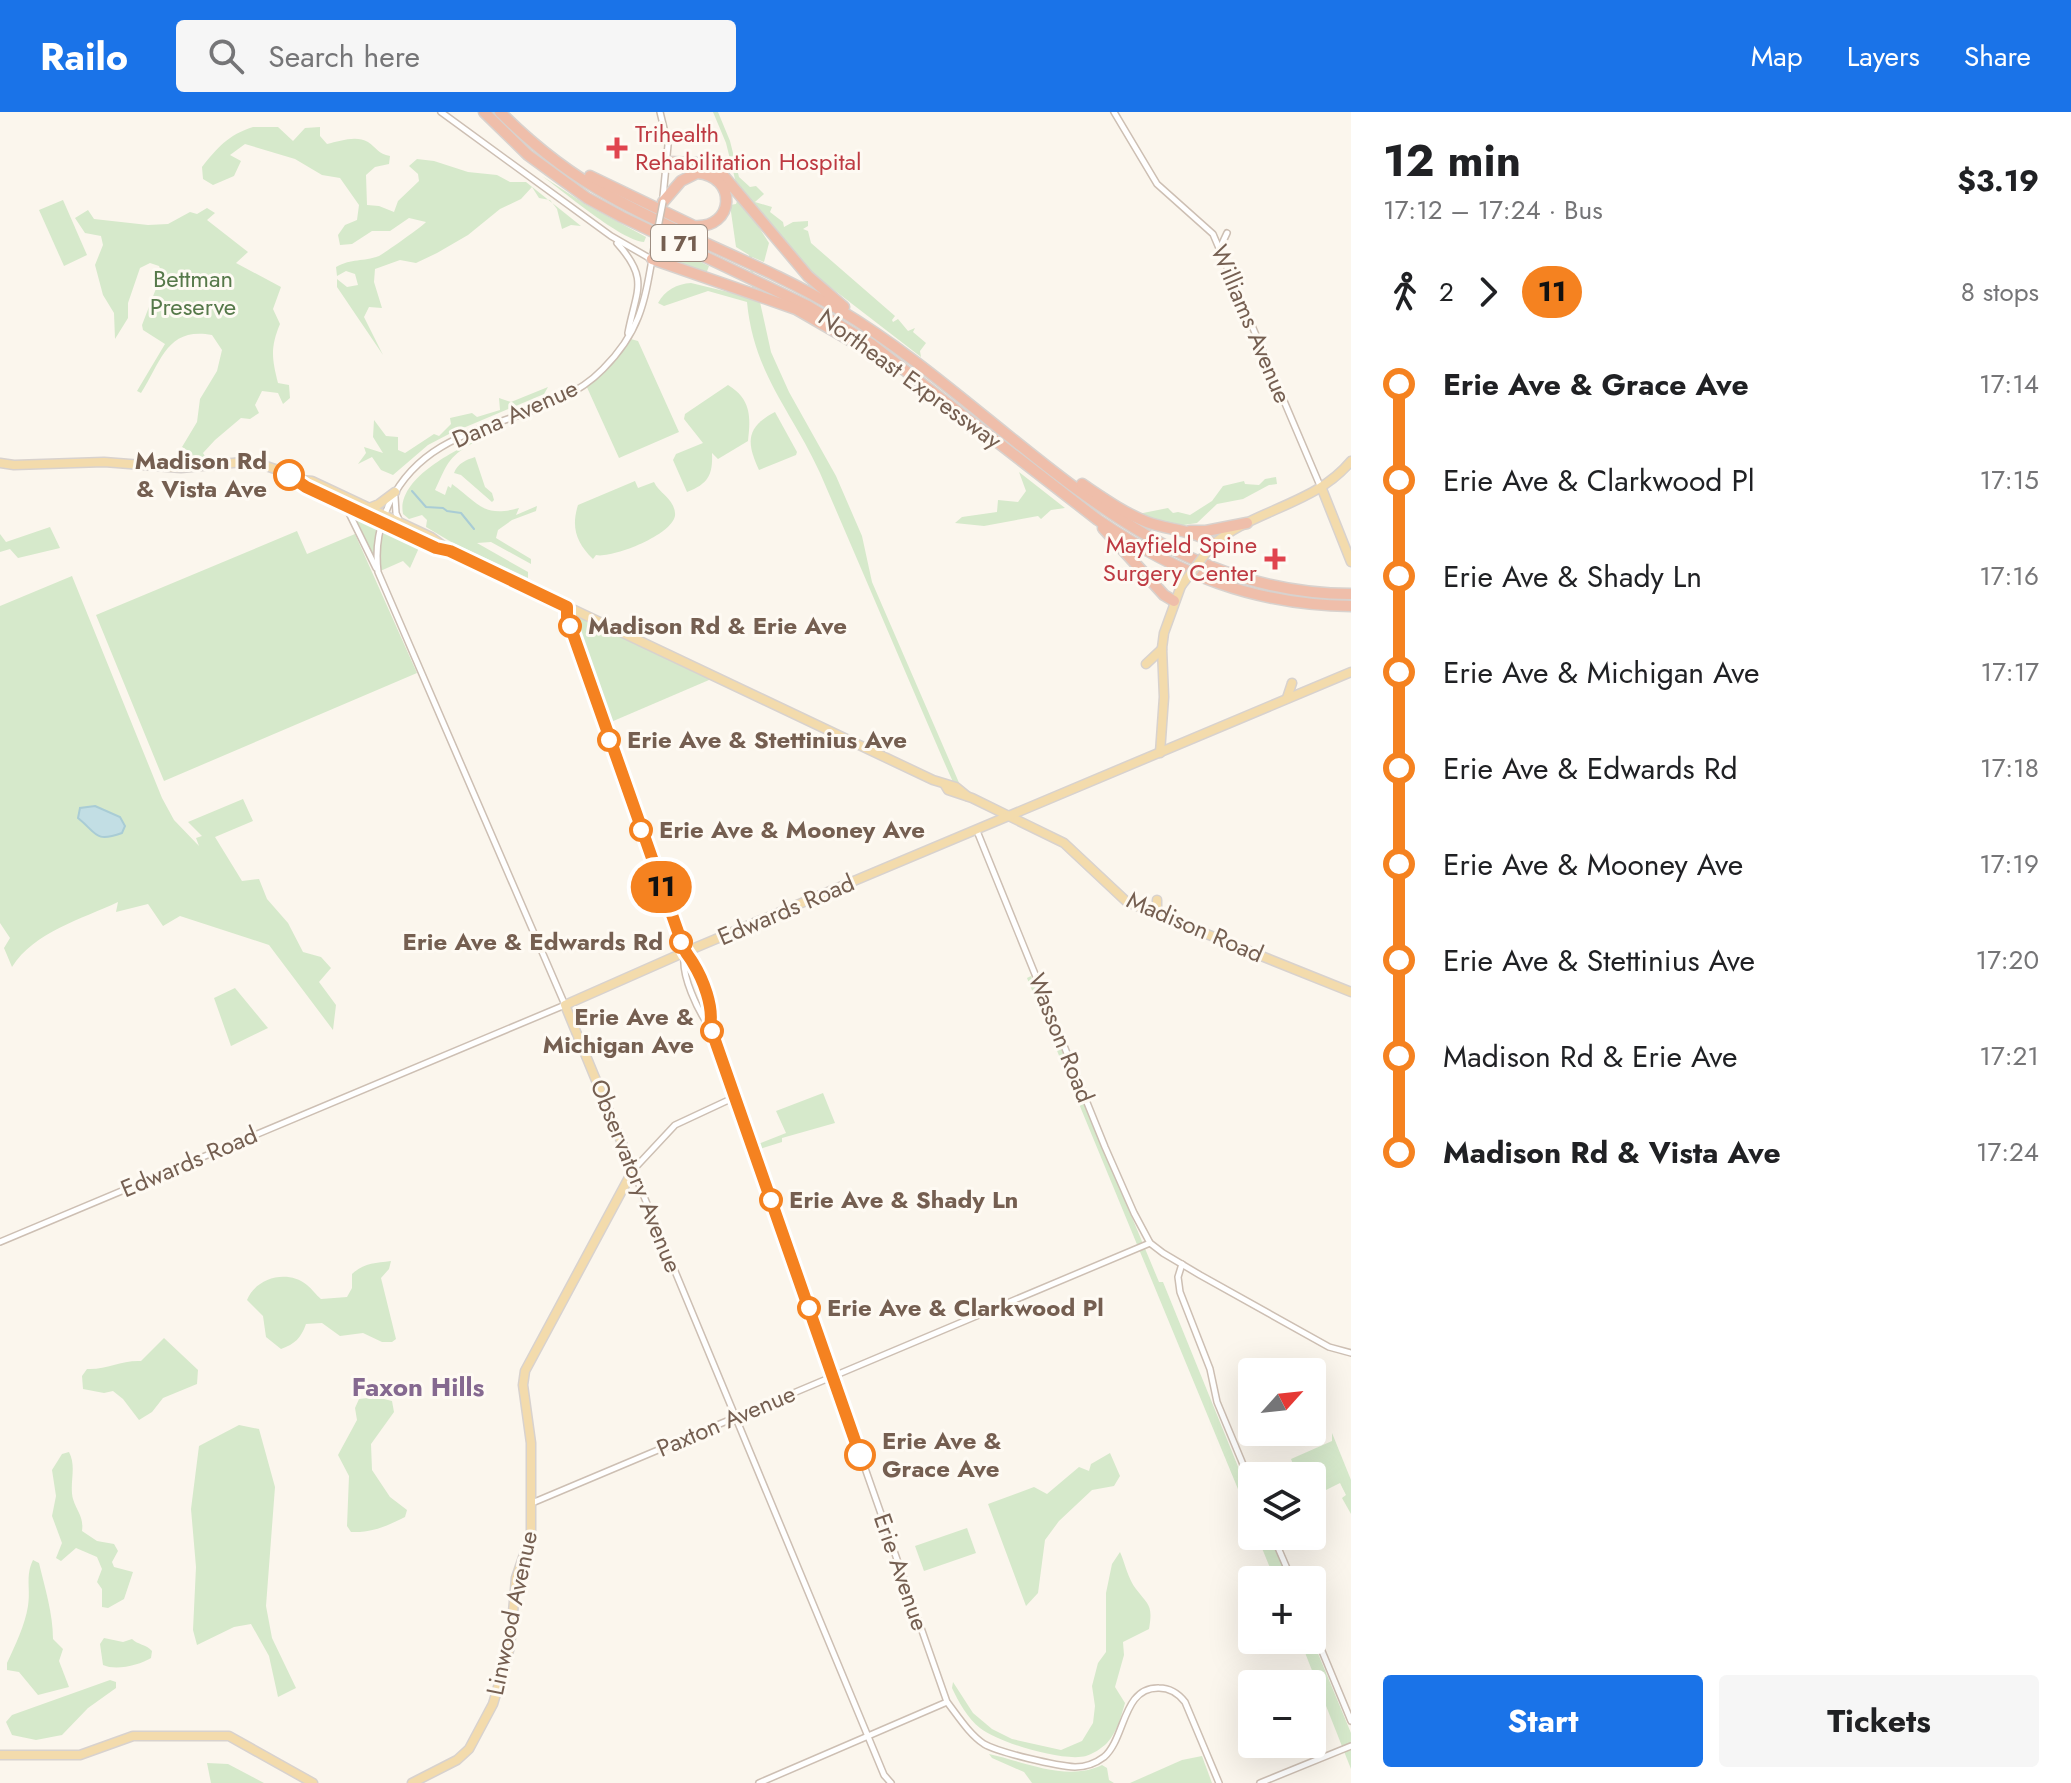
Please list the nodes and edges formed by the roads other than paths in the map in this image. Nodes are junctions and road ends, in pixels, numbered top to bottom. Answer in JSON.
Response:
{"nodes":[{"id":1,"x":441,"y":112,"type":"edge"},
{"id":2,"x":484,"y":112,"type":"edge"},
{"id":3,"x":500,"y":112,"type":"edge"},
{"id":4,"x":660,"y":112,"type":"edge"},
{"id":5,"x":1114,"y":112,"type":"edge"},
{"id":6,"x":547,"y":153,"type":"junction"},
{"id":7,"x":668,"y":162,"type":"junction"},
{"id":8,"x":663,"y":202,"type":"junction"},
{"id":9,"x":1227,"y":233,"type":"dead end"},
{"id":10,"x":611,"y":236,"type":"junction"},
{"id":11,"x":1220,"y":249,"type":"junction"},
{"id":12,"x":653,"y":254,"type":"junction"},
{"id":13,"x":849,"y":315,"type":"junction"},
{"id":14,"x":627,"y":338,"type":"junction"},
{"id":15,"x":887,"y":356,"type":"junction"},
{"id":16,"x":1351,"y":461,"type":"edge"},
{"id":17,"x":0,"y":463,"type":"edge"},
{"id":18,"x":1054,"y":469,"type":"junction"},
{"id":19,"x":297,"y":479,"type":"junction"},
{"id":20,"x":1322,"y":489,"type":"junction"},
{"id":21,"x":395,"y":492,"type":"junction"},
{"id":22,"x":332,"y":499,"type":"junction"},
{"id":23,"x":344,"y":505,"type":"junction"},
{"id":24,"x":368,"y":508,"type":"junction"},
{"id":25,"x":383,"y":519,"type":"junction"},
{"id":26,"x":1098,"y":520,"type":"junction"},
{"id":27,"x":400,"y":523,"type":"junction"},
{"id":28,"x":1247,"y":523,"type":"junction"},
{"id":29,"x":1173,"y":530,"type":"junction"},
{"id":30,"x":1211,"y":547,"type":"junction"},
{"id":31,"x":450,"y":551,"type":"junction"},
{"id":32,"x":1351,"y":562,"type":"edge"},
{"id":33,"x":378,"y":572,"type":"junction"},
{"id":34,"x":1351,"y":594,"type":"edge"},
{"id":35,"x":1174,"y":601,"type":"junction"},
{"id":36,"x":1351,"y":606,"type":"edge"},
{"id":37,"x":567,"y":607,"type":"junction"},
{"id":38,"x":1162,"y":648,"type":"junction"},
{"id":39,"x":1146,"y":664,"type":"dead end"},
{"id":40,"x":1351,"y":672,"type":"edge"},
{"id":41,"x":1292,"y":683,"type":"dead end"},
{"id":42,"x":1287,"y":698,"type":"junction"},
{"id":43,"x":1160,"y":753,"type":"junction"},
{"id":44,"x":1029,"y":809,"type":"junction"},
{"id":45,"x":1011,"y":817,"type":"junction"},
{"id":46,"x":1028,"y":825,"type":"junction"},
{"id":47,"x":977,"y":831,"type":"junction"},
{"id":48,"x":1157,"y":900,"type":"dead end"},
{"id":49,"x":1157,"y":914,"type":"junction"},
{"id":50,"x":685,"y":952,"type":"junction"},
{"id":51,"x":697,"y":970,"type":"junction"},
{"id":52,"x":686,"y":975,"type":"junction"},
{"id":53,"x":1351,"y":992,"type":"edge"},
{"id":54,"x":565,"y":1005,"type":"junction"},
{"id":55,"x":710,"y":1007,"type":"junction"},
{"id":56,"x":699,"y":1011,"type":"junction"},
{"id":57,"x":710,"y":1026,"type":"junction"},
{"id":58,"x":735,"y":1097,"type":"junction"},
{"id":59,"x":633,"y":1170,"type":"junction"},
{"id":60,"x":0,"y":1242,"type":"edge"},
{"id":61,"x":1150,"y":1243,"type":"junction"},
{"id":62,"x":1182,"y":1264,"type":"junction"},
{"id":63,"x":1351,"y":1353,"type":"edge"},
{"id":64,"x":833,"y":1376,"type":"junction"},
{"id":65,"x":735,"y":1416,"type":"junction"},
{"id":66,"x":1242,"y":1462,"type":"edge"},
{"id":67,"x":532,"y":1503,"type":"junction"},
{"id":68,"x":1323,"y":1654,"type":"edge"},
{"id":69,"x":947,"y":1702,"type":"junction"},
{"id":70,"x":1351,"y":1721,"type":"edge"},
{"id":71,"x":868,"y":1737,"type":"junction"},
{"id":72,"x":1351,"y":1746,"type":"edge"},
{"id":73,"x":0,"y":1755,"type":"edge"},
{"id":74,"x":434,"y":1772,"type":"junction"},
{"id":75,"x":313,"y":1783,"type":"edge"},
{"id":76,"x":412,"y":1783,"type":"edge"},
{"id":77,"x":422,"y":1783,"type":"edge"},
{"id":78,"x":759,"y":1783,"type":"edge"},
{"id":79,"x":891,"y":1783,"type":"edge"},
{"id":80,"x":1219,"y":1783,"type":"edge"},
{"id":81,"x":1260,"y":1783,"type":"edge"}],
"edges":[{"from":1,"to":10,"type":"street"},
{"from":2,"to":15,"type":"highway","name":"Northeast Expressway","number":"I 71"},
{"from":3,"to":6,"type":"highway","name":"Northeast Expressway","number":"I 71"},
{"from":4,"to":7,"type":"street","name":"Dana Avenue"},
{"from":5,"to":11,"type":"street","name":"Williams Avenue"},
{"from":6,"to":8,"type":"highway"},
{"from":6,"to":13,"type":"highway","name":"Northeast Expressway","number":"I 71"},
{"from":7,"to":8,"type":"street","name":"Dana Avenue"},
{"from":7,"to":13,"type":"highway"},
{"from":8,"to":12,"type":"street","name":"Dana Avenue","bridge":true},
{"from":9,"to":11,"type":"street"},
{"from":10,"to":12,"type":"street"},
{"from":10,"to":14,"type":"street"},
{"from":11,"to":20,"type":"street","name":"Williams Avenue"},
{"from":12,"to":14,"type":"street","name":"Dana Avenue"},
{"from":12,"to":15,"type":"highway"},
{"from":13,"to":18,"type":"highway","name":"Northeast Expressway","number":"I 71"},
{"from":14,"to":21,"type":"street","name":"Dana Avenue"},
{"from":15,"to":26,"type":"highway","name":"Northeast Expressway","number":"I 71"},
{"from":16,"to":20,"type":"main road"},
{"from":17,"to":19,"type":"main road","name":"Madison Road"},
{"from":18,"to":29,"type":"highway"},
{"from":18,"to":34,"type":"highway","name":"Northeast Expressway","number":"I 71"},
{"from":19,"to":22,"type":"main road","name":"Madison Road"},
{"from":19,"to":24,"type":"main road","name":"Madison Road"},
{"from":20,"to":28,"type":"main road"},
{"from":20,"to":32,"type":"main road","name":"Williams Avenue"},
{"from":21,"to":24,"type":"main road"},
{"from":21,"to":25,"type":"street","name":"Dana Avenue"},
{"from":21,"to":27,"type":"street"},
{"from":22,"to":23,"type":"main road","name":"Madison Road"},
{"from":22,"to":25,"type":"main road"},
{"from":23,"to":25,"type":"main road","name":"Madison Road"},
{"from":23,"to":33,"type":"street"},
{"from":24,"to":25,"type":"main road","name":"Madison Road"},
{"from":25,"to":27,"type":"main road","name":"Madison Road"},
{"from":25,"to":31,"type":"main road","name":"Madison Road"},
{"from":25,"to":33,"type":"street","name":"Observatory Avenue"},
{"from":26,"to":35,"type":"highway"},
{"from":26,"to":36,"type":"highway","name":"Northeast Expressway","number":"I 71"},
{"from":27,"to":31,"type":"main road","name":"Madison Road"},
{"from":28,"to":29,"type":"highway"},
{"from":28,"to":30,"type":"main road"},
{"from":29,"to":30,"type":"highway"},
{"from":30,"to":35,"type":"main road","bridge":true},
{"from":31,"to":37,"type":"main road","name":"Madison Road"},
{"from":33,"to":54,"type":"street","name":"Observatory Avenue"},
{"from":35,"to":38,"type":"main road"},
{"from":37,"to":45,"type":"main road","name":"Madison Road"},
{"from":37,"to":50,"type":"street","name":"Erie Avenue"},
{"from":38,"to":39,"type":"main road"},
{"from":38,"to":43,"type":"main road"},
{"from":40,"to":42,"type":"main road","name":"Edwards Road"},
{"from":41,"to":42,"type":"main road"},
{"from":42,"to":43,"type":"main road","name":"Edwards Road"},
{"from":43,"to":44,"type":"main road","name":"Edwards Road"},
{"from":44,"to":45,"type":"main road","name":"Edwards Road"},
{"from":44,"to":46,"type":"main road"},
{"from":45,"to":46,"type":"main road","name":"Madison Road"},
{"from":45,"to":47,"type":"main road","name":"Edwards Road"},
{"from":46,"to":49,"type":"main road","name":"Madison Road"},
{"from":47,"to":50,"type":"main road","name":"Edwards Road"},
{"from":47,"to":61,"type":"street","name":"Wasson Road"},
{"from":48,"to":49,"type":"main road"},
{"from":49,"to":53,"type":"main road","name":"Madison Road"},
{"from":50,"to":51,"type":"street","name":"Erie Avenue"},
{"from":50,"to":52,"type":"street","name":"Erie Avenue"},
{"from":50,"to":54,"type":"main road","name":"Edwards Road"},
{"from":51,"to":52,"type":"street"},
{"from":51,"to":55,"type":"street","name":"Erie Avenue"},
{"from":52,"to":56,"type":"street","name":"Erie Avenue"},
{"from":54,"to":59,"type":"main road","name":"Observatory Avenue"},
{"from":54,"to":60,"type":"street","name":"Edwards Road"},
{"from":55,"to":56,"type":"street"},
{"from":55,"to":57,"type":"street","name":"Erie Avenue"},
{"from":56,"to":57,"type":"street","name":"Erie Avenue"},
{"from":57,"to":58,"type":"street","name":"Erie Avenue"},
{"from":58,"to":59,"type":"street"},
{"from":58,"to":64,"type":"street","name":"Erie Avenue"},
{"from":59,"to":65,"type":"street","name":"Observatory Avenue"},
{"from":59,"to":67,"type":"main road","name":"Linwood Avenue"},
{"from":61,"to":62,"type":"street"},
{"from":61,"to":64,"type":"street","name":"Paxton Avenue"},
{"from":62,"to":63,"type":"street"},
{"from":62,"to":66,"type":"street"},
{"from":64,"to":65,"type":"street","name":"Paxton Avenue"},
{"from":64,"to":69,"type":"street","name":"Erie Avenue"},
{"from":65,"to":67,"type":"street","name":"Paxton Avenue"},
{"from":65,"to":71,"type":"street","name":"Observatory Avenue"},
{"from":67,"to":74,"type":"main road","name":"Linwood Avenue"},
{"from":68,"to":70,"type":"street"},
{"from":69,"to":71,"type":"street"},
{"from":69,"to":80,"type":"street","name":"Erie Avenue"},
{"from":71,"to":78,"type":"street"},
{"from":71,"to":79,"type":"street","name":"Observatory Avenue"},
{"from":72,"to":81,"type":"street"},
{"from":73,"to":75,"type":"main road"},
{"from":74,"to":76,"type":"main road","name":"Linwood Avenue"},
{"from":74,"to":77,"type":"main road","name":"Linwood Avenue"}]}
